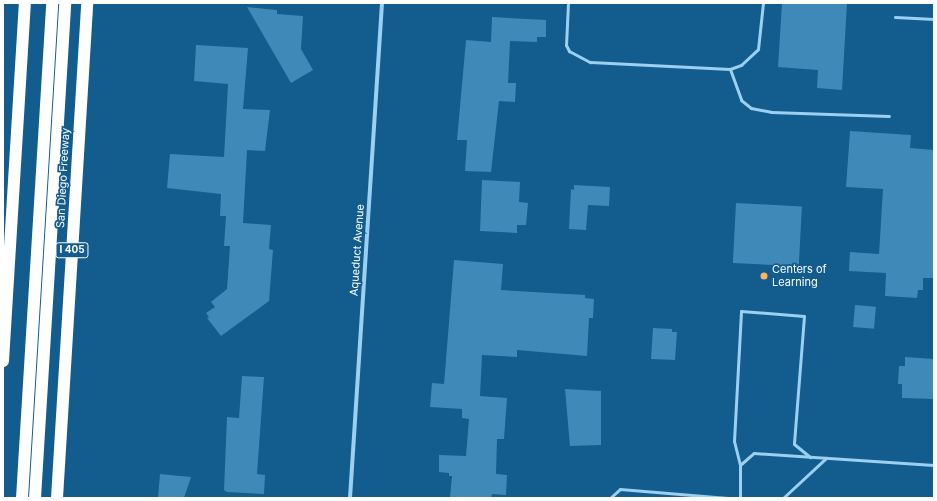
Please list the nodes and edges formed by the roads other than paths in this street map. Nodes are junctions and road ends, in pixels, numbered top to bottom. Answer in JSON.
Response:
{"nodes":[{"id":1,"x":25,"y":3,"type":"edge"},
{"id":2,"x":52,"y":3,"type":"edge"},
{"id":3,"x":64,"y":3,"type":"edge"},
{"id":4,"x":87,"y":3,"type":"edge"},
{"id":5,"x":382,"y":3,"type":"edge"},
{"id":6,"x":568,"y":3,"type":"edge"},
{"id":7,"x":763,"y":3,"type":"edge"},
{"id":8,"x":895,"y":17,"type":"dead end"},
{"id":9,"x":934,"y":19,"type":"edge"},
{"id":10,"x":730,"y":69,"type":"junction"},
{"id":11,"x":889,"y":116,"type":"dead end"},
{"id":12,"x":3,"y":361,"type":"edge"},
{"id":13,"x":810,"y":457,"type":"junction"},
{"id":14,"x":826,"y":458,"type":"junction"},
{"id":15,"x":740,"y":465,"type":"junction"},
{"id":16,"x":934,"y":465,"type":"edge"},
{"id":17,"x":22,"y":498,"type":"edge"},
{"id":18,"x":35,"y":498,"type":"edge"},
{"id":19,"x":57,"y":498,"type":"edge"},
{"id":20,"x":350,"y":498,"type":"edge"},
{"id":21,"x":610,"y":498,"type":"edge"},
{"id":22,"x":728,"y":498,"type":"edge"},
{"id":23,"x":740,"y":498,"type":"edge"},
{"id":24,"x":783,"y":498,"type":"edge"}],
"edges":[{"from":1,"to":12,"type":"highway"},
{"from":2,"to":17,"type":"highway"},
{"from":3,"to":18,"type":"highway"},
{"from":4,"to":19,"type":"highway","name":"San Diego Freeway","number":"I 405"},
{"from":5,"to":20,"type":"street","name":"Aqueduct Avenue"},
{"from":6,"to":10,"type":"lane"},
{"from":7,"to":10,"type":"lane"},
{"from":8,"to":9,"type":"lane"},
{"from":10,"to":11,"type":"lane"},
{"from":13,"to":14,"type":"lane"},
{"from":13,"to":15,"type":"lane"},
{"from":13,"to":15,"type":"lane"},
{"from":14,"to":16,"type":"lane"},
{"from":14,"to":24,"type":"lane"},
{"from":15,"to":23,"type":"lane"},
{"from":21,"to":22,"type":"lane"}]}
